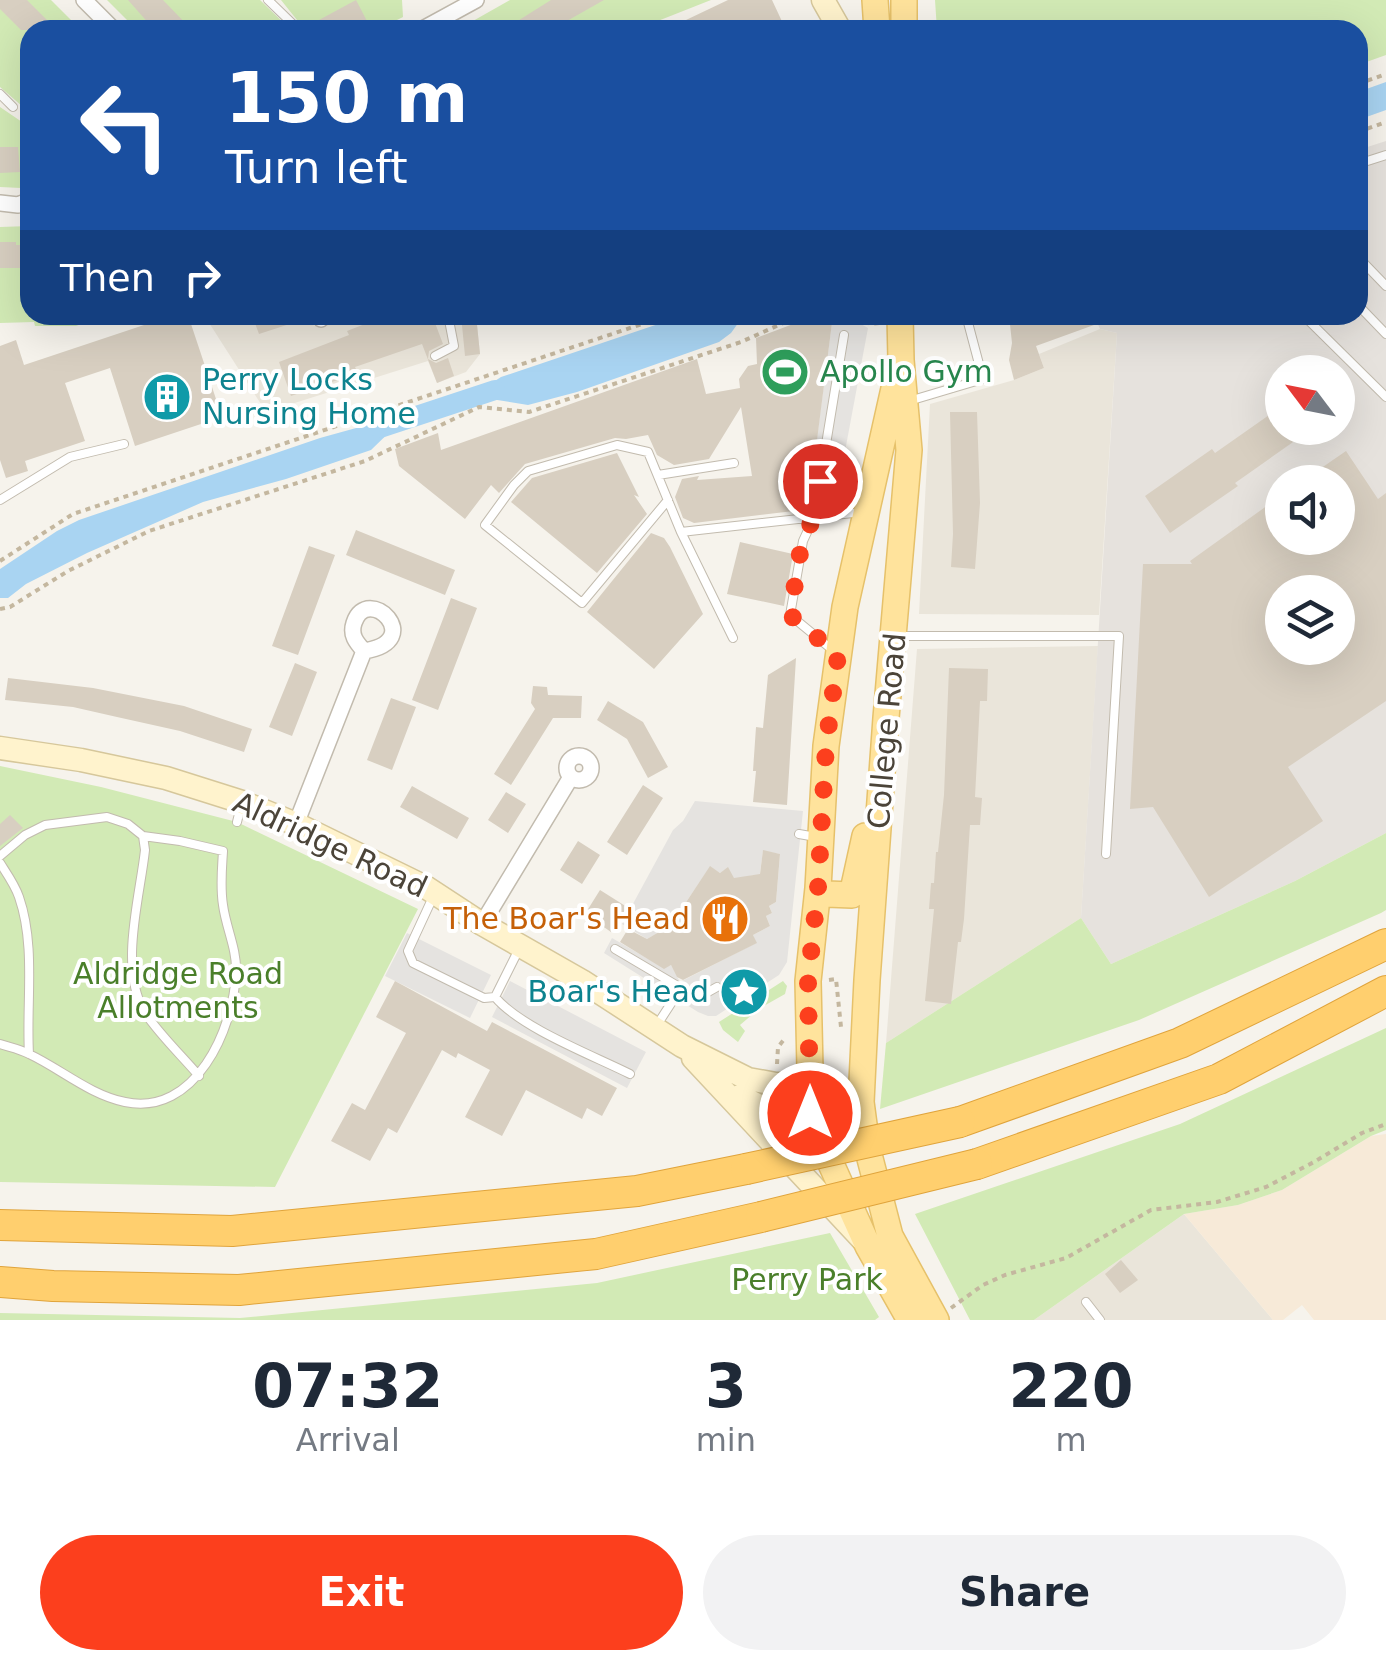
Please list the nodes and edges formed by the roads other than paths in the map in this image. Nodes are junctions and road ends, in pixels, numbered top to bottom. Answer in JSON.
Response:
{"nodes":[{"id":1,"x":84,"y":0,"type":"edge"},
{"id":2,"x":268,"y":0,"type":"edge"},
{"id":3,"x":476,"y":0,"type":"edge"},
{"id":4,"x":453,"y":5,"type":"edge"},
{"id":5,"x":104,"y":20,"type":"edge"},
{"id":6,"x":288,"y":20,"type":"edge"},
{"id":7,"x":0,"y":94,"type":"edge"},
{"id":8,"x":13,"y":107,"type":"dead end"},
{"id":9,"x":1368,"y":267,"type":"edge"},
{"id":10,"x":1386,"y":286,"type":"edge"},
{"id":11,"x":1368,"y":315,"type":"edge"},
{"id":12,"x":450,"y":325,"type":"edge"},
{"id":13,"x":900,"y":325,"type":"edge"},
{"id":14,"x":969,"y":325,"type":"edge"},
{"id":15,"x":1313,"y":325,"type":"edge"},
{"id":16,"x":1386,"y":334,"type":"edge"},
{"id":17,"x":844,"y":336,"type":"dead end"},
{"id":18,"x":435,"y":356,"type":"dead end"},
{"id":19,"x":900,"y":360,"type":"junction"},
{"id":20,"x":1386,"y":397,"type":"edge"},
{"id":21,"x":904,"y":402,"type":"junction"},
{"id":22,"x":124,"y":444,"type":"dead end"},
{"id":23,"x":734,"y":463,"type":"dead end"},
{"id":24,"x":658,"y":475,"type":"junction"},
{"id":25,"x":0,"y":500,"type":"edge"},
{"id":26,"x":668,"y":500,"type":"junction"},
{"id":27,"x":866,"y":512,"type":"junction"},
{"id":28,"x":814,"y":517,"type":"junction"},
{"id":29,"x":681,"y":532,"type":"junction"},
{"id":30,"x":894,"y":636,"type":"junction"},
{"id":31,"x":733,"y":638,"type":"dead end"},
{"id":32,"x":364,"y":651,"type":"dead end"},
{"id":33,"x":838,"y":655,"type":"junction"},
{"id":34,"x":886,"y":718,"type":"junction"},
{"id":35,"x":0,"y":748,"type":"edge"},
{"id":36,"x":571,"y":778,"type":"dead end"},
{"id":37,"x":296,"y":824,"type":"junction"},
{"id":38,"x":143,"y":836,"type":"junction"},
{"id":39,"x":1106,"y":854,"type":"dead end"},
{"id":40,"x":0,"y":860,"type":"edge"},
{"id":41,"x":818,"y":888,"type":"junction"},
{"id":42,"x":435,"y":894,"type":"junction"},
{"id":43,"x":482,"y":924,"type":"junction"},
{"id":44,"x":1386,"y":944,"type":"edge"},
{"id":45,"x":520,"y":946,"type":"junction"},
{"id":46,"x":615,"y":949,"type":"dead end"},
{"id":47,"x":716,"y":987,"type":"dead end"},
{"id":48,"x":681,"y":988,"type":"junction"},
{"id":49,"x":1386,"y":992,"type":"edge"},
{"id":50,"x":495,"y":997,"type":"junction"},
{"id":51,"x":654,"y":1029,"type":"junction"},
{"id":52,"x":28,"y":1030,"type":"junction"},
{"id":53,"x":4,"y":1045,"type":"edge"},
{"id":54,"x":682,"y":1046,"type":"junction"},
{"id":55,"x":29,"y":1054,"type":"junction"},
{"id":56,"x":630,"y":1074,"type":"dead end"},
{"id":57,"x":199,"y":1076,"type":"junction"},
{"id":58,"x":716,"y":1082,"type":"junction"},
{"id":59,"x":812,"y":1084,"type":"junction"},
{"id":60,"x":861,"y":1102,"type":"junction"},
{"id":61,"x":810,"y":1113,"type":"junction"},
{"id":62,"x":0,"y":1225,"type":"edge"},
{"id":63,"x":868,"y":1246,"type":"junction"},
{"id":64,"x":0,"y":1282,"type":"edge"},
{"id":65,"x":1086,"y":1302,"type":"dead end"},
{"id":66,"x":910,"y":1320,"type":"edge"},
{"id":67,"x":936,"y":1320,"type":"edge"},
{"id":68,"x":1100,"y":1320,"type":"edge"}],
"edges":[{"from":1,"to":5,"type":"street"},
{"from":2,"to":6,"type":"lane"},
{"from":3,"to":4,"type":"street"},
{"from":7,"to":8,"type":"lane"},
{"from":9,"to":10,"type":"lane"},
{"from":11,"to":16,"type":"lane"},
{"from":12,"to":18,"type":"lane"},
{"from":13,"to":19,"type":"main road","name":"College Road"},
{"from":14,"to":21,"type":"lane"},
{"from":15,"to":20,"type":"lane"},
{"from":17,"to":28,"type":"lane"},
{"from":19,"to":21,"type":"main road","name":"College Road"},
{"from":19,"to":27,"type":"main road","name":"College Road"},
{"from":21,"to":30,"type":"main road","name":"College Road"},
{"from":22,"to":25,"type":"lane"},
{"from":23,"to":24,"type":"lane"},
{"from":24,"to":26,"type":"lane"},
{"from":24,"to":26,"type":"lane"},
{"from":26,"to":29,"type":"lane"},
{"from":27,"to":28,"type":"lane"},
{"from":27,"to":33,"type":"main road","name":"College Road"},
{"from":28,"to":29,"type":"lane"},
{"from":28,"to":33,"type":"lane"},
{"from":29,"to":31,"type":"lane"},
{"from":30,"to":34,"type":"main road","name":"College Road"},
{"from":30,"to":39,"type":"lane"},
{"from":32,"to":37,"type":"street"},
{"from":33,"to":41,"type":"main road","name":"College Road"},
{"from":34,"to":41,"type":"main road"},
{"from":34,"to":60,"type":"main road","name":"College Road"},
{"from":35,"to":37,"type":"street","name":"Aldridge Road"},
{"from":36,"to":43,"type":"street"},
{"from":37,"to":42,"type":"street","name":"Aldridge Road"},
{"from":38,"to":40,"type":"lane"},
{"from":38,"to":57,"type":"lane"},
{"from":38,"to":57,"type":"lane"},
{"from":40,"to":52,"type":"lane"},
{"from":41,"to":59,"type":"main road","name":"College Road"},
{"from":42,"to":43,"type":"street","name":"Aldridge Road"},
{"from":42,"to":50,"type":"lane"},
{"from":43,"to":45,"type":"street","name":"Aldridge Road"},
{"from":44,"to":62,"type":"highway","bridge":true},
{"from":45,"to":50,"type":"lane"},
{"from":45,"to":51,"type":"street","name":"Aldridge Road"},
{"from":46,"to":48,"type":"lane"},
{"from":47,"to":48,"type":"lane"},
{"from":48,"to":51,"type":"lane"},
{"from":49,"to":64,"type":"highway","bridge":true},
{"from":50,"to":56,"type":"lane"},
{"from":51,"to":54,"type":"street","name":"Aldridge Road"},
{"from":52,"to":53,"type":"lane"},
{"from":52,"to":55,"type":"lane"},
{"from":53,"to":55,"type":"lane"},
{"from":54,"to":58,"type":"street","name":"Aldridge Road"},
{"from":54,"to":59,"type":"street","name":"Aldridge Road"},
{"from":55,"to":57,"type":"lane"},
{"from":58,"to":61,"type":"street","name":"Aldridge Road"},
{"from":58,"to":63,"type":"street","name":"Aldridge Road"},
{"from":59,"to":60,"type":"street","name":"Aldridge Road"},
{"from":59,"to":61,"type":"main road","name":"Aldridge Road"},
{"from":60,"to":61,"type":"street","name":"Aldridge Road"},
{"from":60,"to":67,"type":"main road"},
{"from":61,"to":63,"type":"main road","name":"Aldridge Road"},
{"from":63,"to":66,"type":"main road","name":"Aldridge Road"},
{"from":65,"to":68,"type":"lane"}]}
